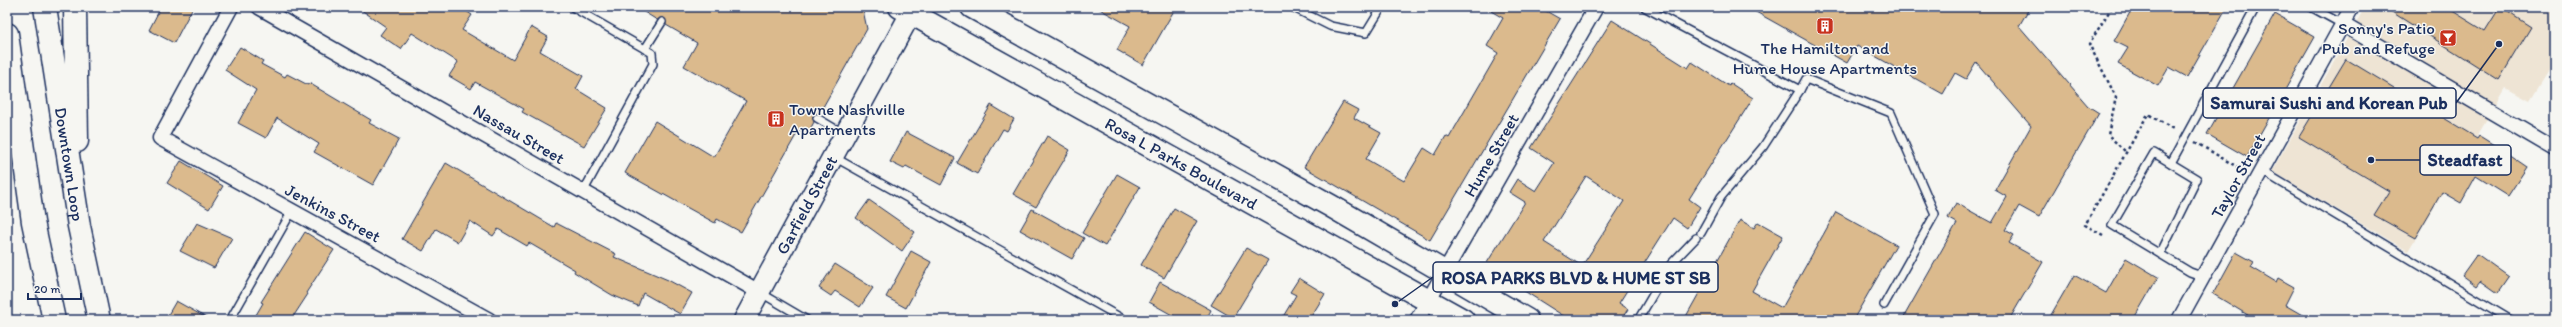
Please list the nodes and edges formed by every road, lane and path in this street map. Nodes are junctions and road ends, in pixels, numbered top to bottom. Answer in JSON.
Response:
{"nodes":[{"id":1,"x":45,"y":7,"type":"edge"},
{"id":2,"x":75,"y":7,"type":"edge"},
{"id":3,"x":231,"y":7,"type":"edge"},
{"id":4,"x":259,"y":7,"type":"edge"},
{"id":5,"x":572,"y":7,"type":"edge"},
{"id":6,"x":972,"y":7,"type":"edge"},
{"id":7,"x":1292,"y":7,"type":"edge"},
{"id":8,"x":1382,"y":7,"type":"edge"},
{"id":9,"x":1596,"y":7,"type":"edge"},
{"id":10,"x":1644,"y":7,"type":"edge"},
{"id":11,"x":2112,"y":7,"type":"edge"},
{"id":12,"x":2256,"y":7,"type":"edge"},
{"id":13,"x":2311,"y":7,"type":"edge"},
{"id":14,"x":2352,"y":7,"type":"edge"},
{"id":15,"x":909,"y":9,"type":"edge"},
{"id":16,"x":662,"y":22,"type":"dead end"},
{"id":17,"x":2342,"y":24,"type":"junction"},
{"id":18,"x":7,"y":34,"type":"edge"},
{"id":19,"x":644,"y":49,"type":"junction"},
{"id":20,"x":1800,"y":90,"type":"junction"},
{"id":21,"x":2148,"y":114,"type":"dead end"},
{"id":22,"x":817,"y":118,"type":"dead end"},
{"id":23,"x":846,"y":135,"type":"junction"},
{"id":24,"x":2555,"y":149,"type":"edge"},
{"id":25,"x":2127,"y":152,"type":"junction"},
{"id":26,"x":834,"y":157,"type":"junction"},
{"id":27,"x":2171,"y":163,"type":"junction"},
{"id":28,"x":2262,"y":172,"type":"junction"},
{"id":29,"x":583,"y":192,"type":"junction"},
{"id":30,"x":292,"y":211,"type":"junction"},
{"id":31,"x":2085,"y":225,"type":"dead end"},
{"id":32,"x":79,"y":226,"type":"junction"},
{"id":33,"x":2160,"y":254,"type":"junction"},
{"id":34,"x":1445,"y":272,"type":"junction"},
{"id":35,"x":2204,"y":277,"type":"junction"},
{"id":36,"x":761,"y":293,"type":"junction"},
{"id":37,"x":1430,"y":299,"type":"junction"},
{"id":38,"x":1884,"y":305,"type":"dead end"},
{"id":39,"x":54,"y":320,"type":"edge"},
{"id":40,"x":99,"y":320,"type":"edge"},
{"id":41,"x":230,"y":320,"type":"edge"},
{"id":42,"x":489,"y":320,"type":"edge"},
{"id":43,"x":744,"y":320,"type":"edge"},
{"id":44,"x":807,"y":320,"type":"edge"},
{"id":45,"x":1125,"y":320,"type":"edge"},
{"id":46,"x":1417,"y":320,"type":"edge"},
{"id":47,"x":1464,"y":320,"type":"edge"},
{"id":48,"x":1527,"y":320,"type":"edge"},
{"id":49,"x":1638,"y":320,"type":"edge"},
{"id":50,"x":2181,"y":320,"type":"edge"},
{"id":51,"x":2511,"y":320,"type":"edge"}],
"edges":[{"from":1,"to":32,"type":"main road","name":"Downtown Loop"},
{"from":2,"to":32,"type":"main road"},
{"from":3,"to":30,"type":"street","name":"Jenkins Street"},
{"from":4,"to":29,"type":"street","name":"Nassau Street"},
{"from":5,"to":19,"type":"lane"},
{"from":6,"to":34,"type":"main road","name":"Rosa L Parks Boulevard"},
{"from":7,"to":8,"type":"lane"},
{"from":9,"to":34,"type":"street","name":"Hume Street"},
{"from":10,"to":20,"type":"lane"},
{"from":11,"to":25,"type":"path"},
{"from":12,"to":27,"type":"lane"},
{"from":13,"to":17,"type":"lane"},
{"from":14,"to":17,"type":"street","name":"Taylor Street"},
{"from":15,"to":23,"type":"street","name":"Garfield Street"},
{"from":15,"to":37,"type":"main road","name":"Rosa L Parks Boulevard"},
{"from":16,"to":19,"type":"lane"},
{"from":17,"to":24,"type":"street"},
{"from":17,"to":28,"type":"street","name":"Taylor Street"},
{"from":18,"to":39,"type":"main road"},
{"from":19,"to":29,"type":"lane"},
{"from":20,"to":38,"type":"lane"},
{"from":20,"to":49,"type":"lane"},
{"from":21,"to":25,"type":"path"},
{"from":22,"to":23,"type":"lane"},
{"from":23,"to":26,"type":"street","name":"Garfield Street"},
{"from":25,"to":31,"type":"path"},
{"from":26,"to":36,"type":"street","name":"Garfield Street"},
{"from":26,"to":45,"type":"lane"},
{"from":27,"to":33,"type":"lane"},
{"from":27,"to":33,"type":"lane"},
{"from":28,"to":35,"type":"street","name":"Taylor Street"},
{"from":28,"to":51,"type":"lane"},
{"from":29,"to":36,"type":"street","name":"Nassau Street"},
{"from":30,"to":41,"type":"lane"},
{"from":30,"to":42,"type":"street","name":"Jenkins Street"},
{"from":32,"to":40,"type":"main road","name":"Downtown Loop"},
{"from":33,"to":35,"type":"lane"},
{"from":34,"to":37,"type":"street","name":"Hume Street"},
{"from":34,"to":48,"type":"main road","name":"Rosa L Parks Boulevard"},
{"from":35,"to":50,"type":"street","name":"Taylor Street"},
{"from":36,"to":43,"type":"street","name":"Garfield Street"},
{"from":36,"to":44,"type":"lane"},
{"from":37,"to":46,"type":"street","name":"Hume Street"},
{"from":37,"to":47,"type":"main road","name":"Rosa L Parks Boulevard"}]}
